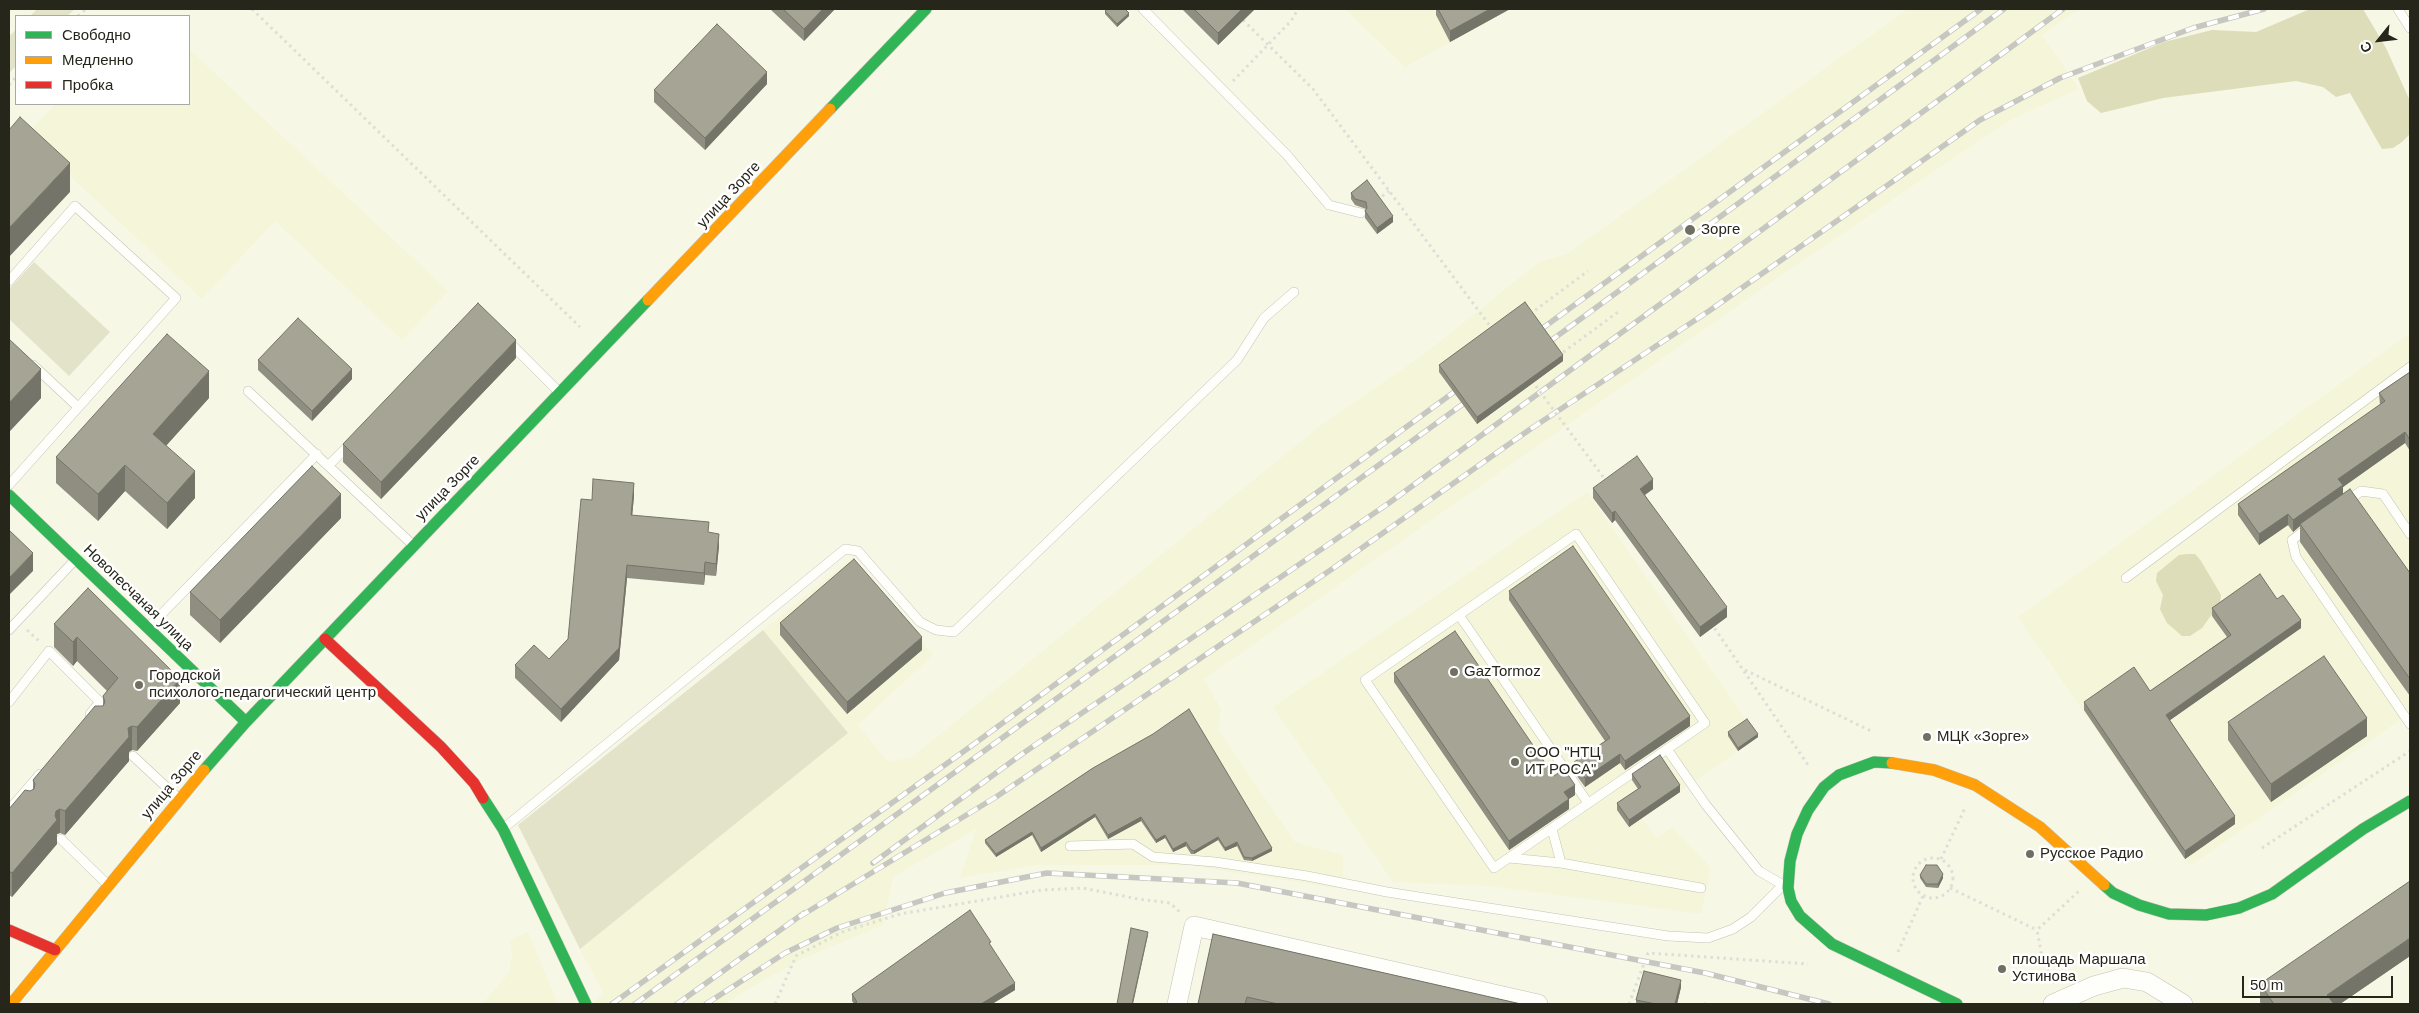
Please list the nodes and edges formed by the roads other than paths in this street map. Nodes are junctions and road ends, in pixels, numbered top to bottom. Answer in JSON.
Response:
{"nodes":[{"id":1,"x":926,"y":9,"type":"edge"},
{"id":2,"x":1143,"y":9,"type":"edge"},
{"id":3,"x":2398,"y":9,"type":"edge"},
{"id":4,"x":2410,"y":28,"type":"edge"},
{"id":5,"x":1361,"y":213,"type":"road end"},
{"id":6,"x":9,"y":280,"type":"edge"},
{"id":7,"x":1294,"y":292,"type":"dead end"},
{"id":8,"x":503,"y":336,"type":"edge"},
{"id":9,"x":23,"y":356,"type":"edge"},
{"id":10,"x":2410,"y":367,"type":"edge"},
{"id":11,"x":248,"y":391,"type":"dead end"},
{"id":12,"x":560,"y":393,"type":"junction"},
{"id":13,"x":78,"y":407,"type":"junction"},
{"id":14,"x":355,"y":438,"type":"edge"},
{"id":15,"x":317,"y":454,"type":"junction"},
{"id":16,"x":329,"y":465,"type":"junction"},
{"id":17,"x":9,"y":485,"type":"edge"},
{"id":18,"x":9,"y":495,"type":"edge"},
{"id":19,"x":2338,"y":507,"type":"edge"},
{"id":20,"x":2315,"y":524,"type":"edge"},
{"id":21,"x":2410,"y":534,"type":"edge"},
{"id":22,"x":414,"y":545,"type":"junction"},
{"id":23,"x":76,"y":559,"type":"junction"},
{"id":24,"x":2126,"y":578,"type":"dead end"},
{"id":25,"x":1459,"y":614,"type":"junction"},
{"id":26,"x":148,"y":628,"type":"junction"},
{"id":27,"x":9,"y":630,"type":"edge"},
{"id":28,"x":324,"y":639,"type":"junction"},
{"id":29,"x":9,"y":702,"type":"edge"},
{"id":30,"x":246,"y":722,"type":"junction"},
{"id":31,"x":82,"y":723,"type":"edge"},
{"id":32,"x":2410,"y":724,"type":"edge"},
{"id":33,"x":1667,"y":749,"type":"junction"},
{"id":34,"x":133,"y":756,"type":"edge"},
{"id":35,"x":44,"y":769,"type":"edge"},
{"id":36,"x":179,"y":799,"type":"junction"},
{"id":37,"x":2410,"y":801,"type":"edge"},
{"id":38,"x":1588,"y":803,"type":"junction"},
{"id":39,"x":9,"y":810,"type":"edge"},
{"id":40,"x":502,"y":828,"type":"junction"},
{"id":41,"x":1552,"y":828,"type":"junction"},
{"id":42,"x":61,"y":839,"type":"edge"},
{"id":43,"x":1070,"y":846,"type":"dead end"},
{"id":44,"x":1509,"y":858,"type":"junction"},
{"id":45,"x":1562,"y":863,"type":"junction"},
{"id":46,"x":109,"y":886,"type":"junction"},
{"id":47,"x":1785,"y":886,"type":"junction"},
{"id":48,"x":1701,"y":888,"type":"dead end"},
{"id":49,"x":9,"y":930,"type":"edge"},
{"id":50,"x":55,"y":950,"type":"junction"},
{"id":51,"x":2056,"y":996,"type":"edge"},
{"id":52,"x":11,"y":1004,"type":"edge"},
{"id":53,"x":586,"y":1004,"type":"edge"},
{"id":54,"x":1177,"y":1004,"type":"edge"},
{"id":55,"x":1538,"y":1004,"type":"edge"},
{"id":56,"x":1957,"y":1004,"type":"edge"},
{"id":57,"x":2183,"y":1004,"type":"edge"}],
"edges":[{"from":1,"to":12,"type":"street","name":"улица Зорге"},
{"from":2,"to":5,"type":"lane"},
{"from":3,"to":4,"type":"lane"},
{"from":6,"to":13,"type":"lane"},
{"from":7,"to":40,"type":"lane"},
{"from":8,"to":12,"type":"lane"},
{"from":9,"to":13,"type":"lane"},
{"from":10,"to":24,"type":"lane"},
{"from":11,"to":15,"type":"lane"},
{"from":12,"to":22,"type":"street","name":"улица Зорге"},
{"from":13,"to":17,"type":"lane"},
{"from":14,"to":16,"type":"lane"},
{"from":15,"to":16,"type":"lane"},
{"from":15,"to":26,"type":"lane"},
{"from":16,"to":22,"type":"lane"},
{"from":18,"to":23,"type":"street","name":"Новопесчаная улица"},
{"from":19,"to":21,"type":"lane"},
{"from":20,"to":32,"type":"lane"},
{"from":22,"to":28,"type":"street","name":"улица Зорге"},
{"from":23,"to":26,"type":"street","name":"Новопесчаная улица"},
{"from":23,"to":27,"type":"lane"},
{"from":25,"to":33,"type":"lane"},
{"from":25,"to":38,"type":"lane"},
{"from":25,"to":44,"type":"lane"},
{"from":26,"to":30,"type":"street","name":"Новопесчаная улица"},
{"from":28,"to":30,"type":"street","name":"улица Зорге"},
{"from":28,"to":40,"type":"street"},
{"from":29,"to":31,"type":"lane"},
{"from":30,"to":36,"type":"street","name":"улица Зорге"},
{"from":33,"to":38,"type":"lane"},
{"from":33,"to":47,"type":"lane"},
{"from":34,"to":36,"type":"lane"},
{"from":35,"to":39,"type":"lane"},
{"from":36,"to":46,"type":"street","name":"улица Зорге"},
{"from":37,"to":47,"type":"street"},
{"from":38,"to":41,"type":"lane"},
{"from":40,"to":53,"type":"street"},
{"from":41,"to":44,"type":"lane"},
{"from":41,"to":45,"type":"lane"},
{"from":42,"to":46,"type":"lane"},
{"from":43,"to":47,"type":"lane"},
{"from":44,"to":45,"type":"lane"},
{"from":45,"to":48,"type":"lane"},
{"from":46,"to":50,"type":"street","name":"улица Зорге"},
{"from":47,"to":56,"type":"street"},
{"from":49,"to":50,"type":"street"},
{"from":50,"to":52,"type":"street","name":"улица Зорге"},
{"from":51,"to":57,"type":"street"},
{"from":54,"to":55,"type":"street"}]}
